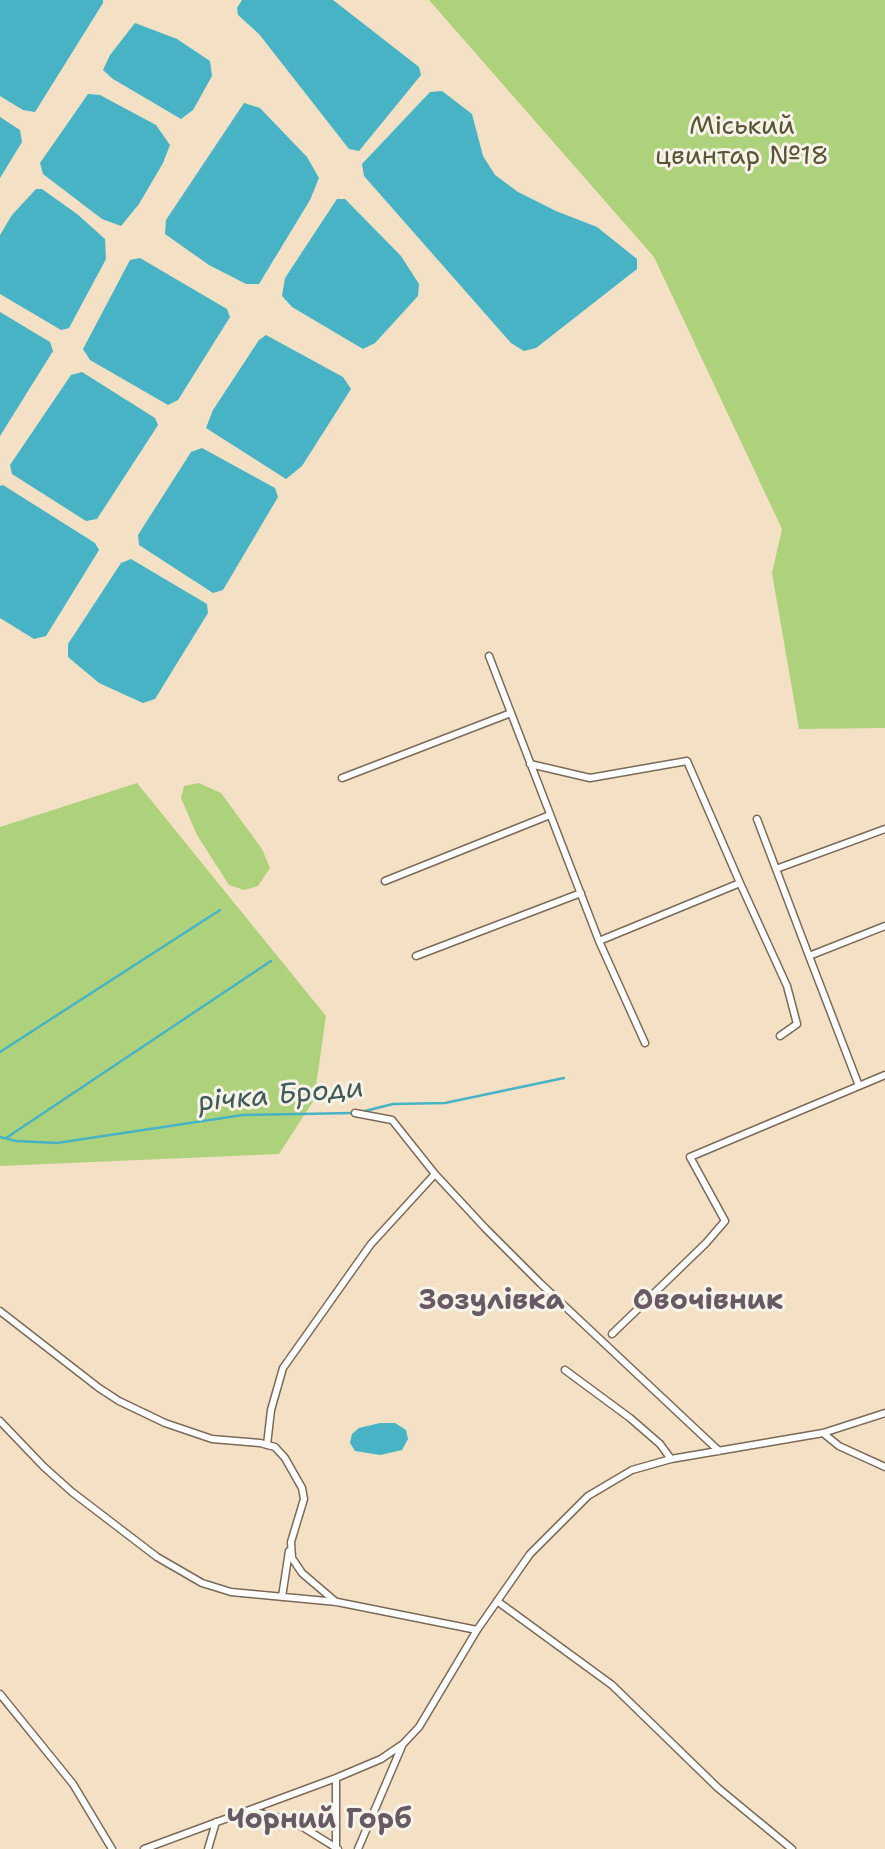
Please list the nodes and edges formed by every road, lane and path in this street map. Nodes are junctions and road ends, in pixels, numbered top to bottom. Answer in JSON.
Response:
{"nodes":[{"id":1,"x":489,"y":656,"type":"dead end"},
{"id":2,"x":511,"y":713,"type":"junction"},
{"id":3,"x":530,"y":764,"type":"junction"},
{"id":4,"x":342,"y":778,"type":"dead end"},
{"id":5,"x":550,"y":815,"type":"junction"},
{"id":6,"x":757,"y":819,"type":"dead end"},
{"id":7,"x":885,"y":829,"type":"edge"},
{"id":8,"x":776,"y":870,"type":"junction"},
{"id":9,"x":385,"y":881,"type":"dead end"},
{"id":10,"x":740,"y":883,"type":"junction"},
{"id":11,"x":581,"y":893,"type":"junction"},
{"id":12,"x":885,"y":926,"type":"edge"},
{"id":13,"x":599,"y":941,"type":"junction"},
{"id":14,"x":416,"y":956,"type":"dead end"},
{"id":15,"x":808,"y":956,"type":"junction"},
{"id":16,"x":780,"y":1036,"type":"dead end"},
{"id":17,"x":645,"y":1043,"type":"dead end"},
{"id":18,"x":885,"y":1075,"type":"edge"},
{"id":19,"x":859,"y":1086,"type":"junction"},
{"id":20,"x":355,"y":1113,"type":"dead end"},
{"id":21,"x":435,"y":1174,"type":"junction"},
{"id":22,"x":0,"y":1311,"type":"edge"},
{"id":23,"x":612,"y":1334,"type":"dead end"},
{"id":24,"x":565,"y":1370,"type":"dead end"},
{"id":25,"x":885,"y":1413,"type":"edge"},
{"id":26,"x":0,"y":1421,"type":"edge"},
{"id":27,"x":823,"y":1433,"type":"junction"},
{"id":28,"x":267,"y":1445,"type":"junction"},
{"id":29,"x":719,"y":1451,"type":"junction"},
{"id":30,"x":671,"y":1459,"type":"junction"},
{"id":31,"x":885,"y":1467,"type":"edge"},
{"id":32,"x":291,"y":1542,"type":"junction"},
{"id":33,"x":282,"y":1597,"type":"junction"},
{"id":34,"x":497,"y":1601,"type":"junction"},
{"id":35,"x":337,"y":1602,"type":"junction"},
{"id":36,"x":477,"y":1630,"type":"junction"},
{"id":37,"x":0,"y":1694,"type":"edge"},
{"id":38,"x":403,"y":1744,"type":"junction"},
{"id":39,"x":336,"y":1778,"type":"junction"},
{"id":40,"x":248,"y":1810,"type":"junction"},
{"id":41,"x":216,"y":1822,"type":"junction"},
{"id":42,"x":112,"y":1849,"type":"edge"},
{"id":43,"x":144,"y":1849,"type":"edge"},
{"id":44,"x":208,"y":1849,"type":"edge"},
{"id":45,"x":337,"y":1849,"type":"edge"},
{"id":46,"x":358,"y":1849,"type":"edge"},
{"id":47,"x":792,"y":1849,"type":"edge"}],
"edges":[{"from":1,"to":2,"type":"street"},
{"from":2,"to":3,"type":"street"},
{"from":2,"to":4,"type":"street"},
{"from":3,"to":5,"type":"street"},
{"from":3,"to":10,"type":"street"},
{"from":5,"to":9,"type":"street"},
{"from":5,"to":11,"type":"street"},
{"from":6,"to":8,"type":"street"},
{"from":7,"to":8,"type":"street"},
{"from":8,"to":15,"type":"street"},
{"from":10,"to":13,"type":"street"},
{"from":10,"to":16,"type":"street"},
{"from":11,"to":13,"type":"street"},
{"from":11,"to":14,"type":"street"},
{"from":12,"to":15,"type":"street"},
{"from":13,"to":17,"type":"street"},
{"from":15,"to":19,"type":"street"},
{"from":18,"to":19,"type":"street"},
{"from":19,"to":23,"type":"street"},
{"from":20,"to":21,"type":"street"},
{"from":21,"to":28,"type":"street"},
{"from":21,"to":29,"type":"street"},
{"from":22,"to":28,"type":"street"},
{"from":24,"to":30,"type":"street"},
{"from":25,"to":27,"type":"street"},
{"from":26,"to":33,"type":"street"},
{"from":27,"to":29,"type":"street"},
{"from":27,"to":31,"type":"street"},
{"from":28,"to":32,"type":"street"},
{"from":29,"to":30,"type":"street"},
{"from":30,"to":34,"type":"street"},
{"from":32,"to":33,"type":"street"},
{"from":32,"to":35,"type":"street"},
{"from":33,"to":35,"type":"street"},
{"from":34,"to":36,"type":"street"},
{"from":34,"to":47,"type":"street"},
{"from":35,"to":36,"type":"street"},
{"from":36,"to":38,"type":"street"},
{"from":37,"to":42,"type":"street"},
{"from":38,"to":39,"type":"street"},
{"from":38,"to":46,"type":"street"},
{"from":39,"to":40,"type":"street"},
{"from":39,"to":45,"type":"street"},
{"from":40,"to":41,"type":"street"},
{"from":40,"to":45,"type":"street"},
{"from":41,"to":43,"type":"street"},
{"from":41,"to":44,"type":"street"}]}
